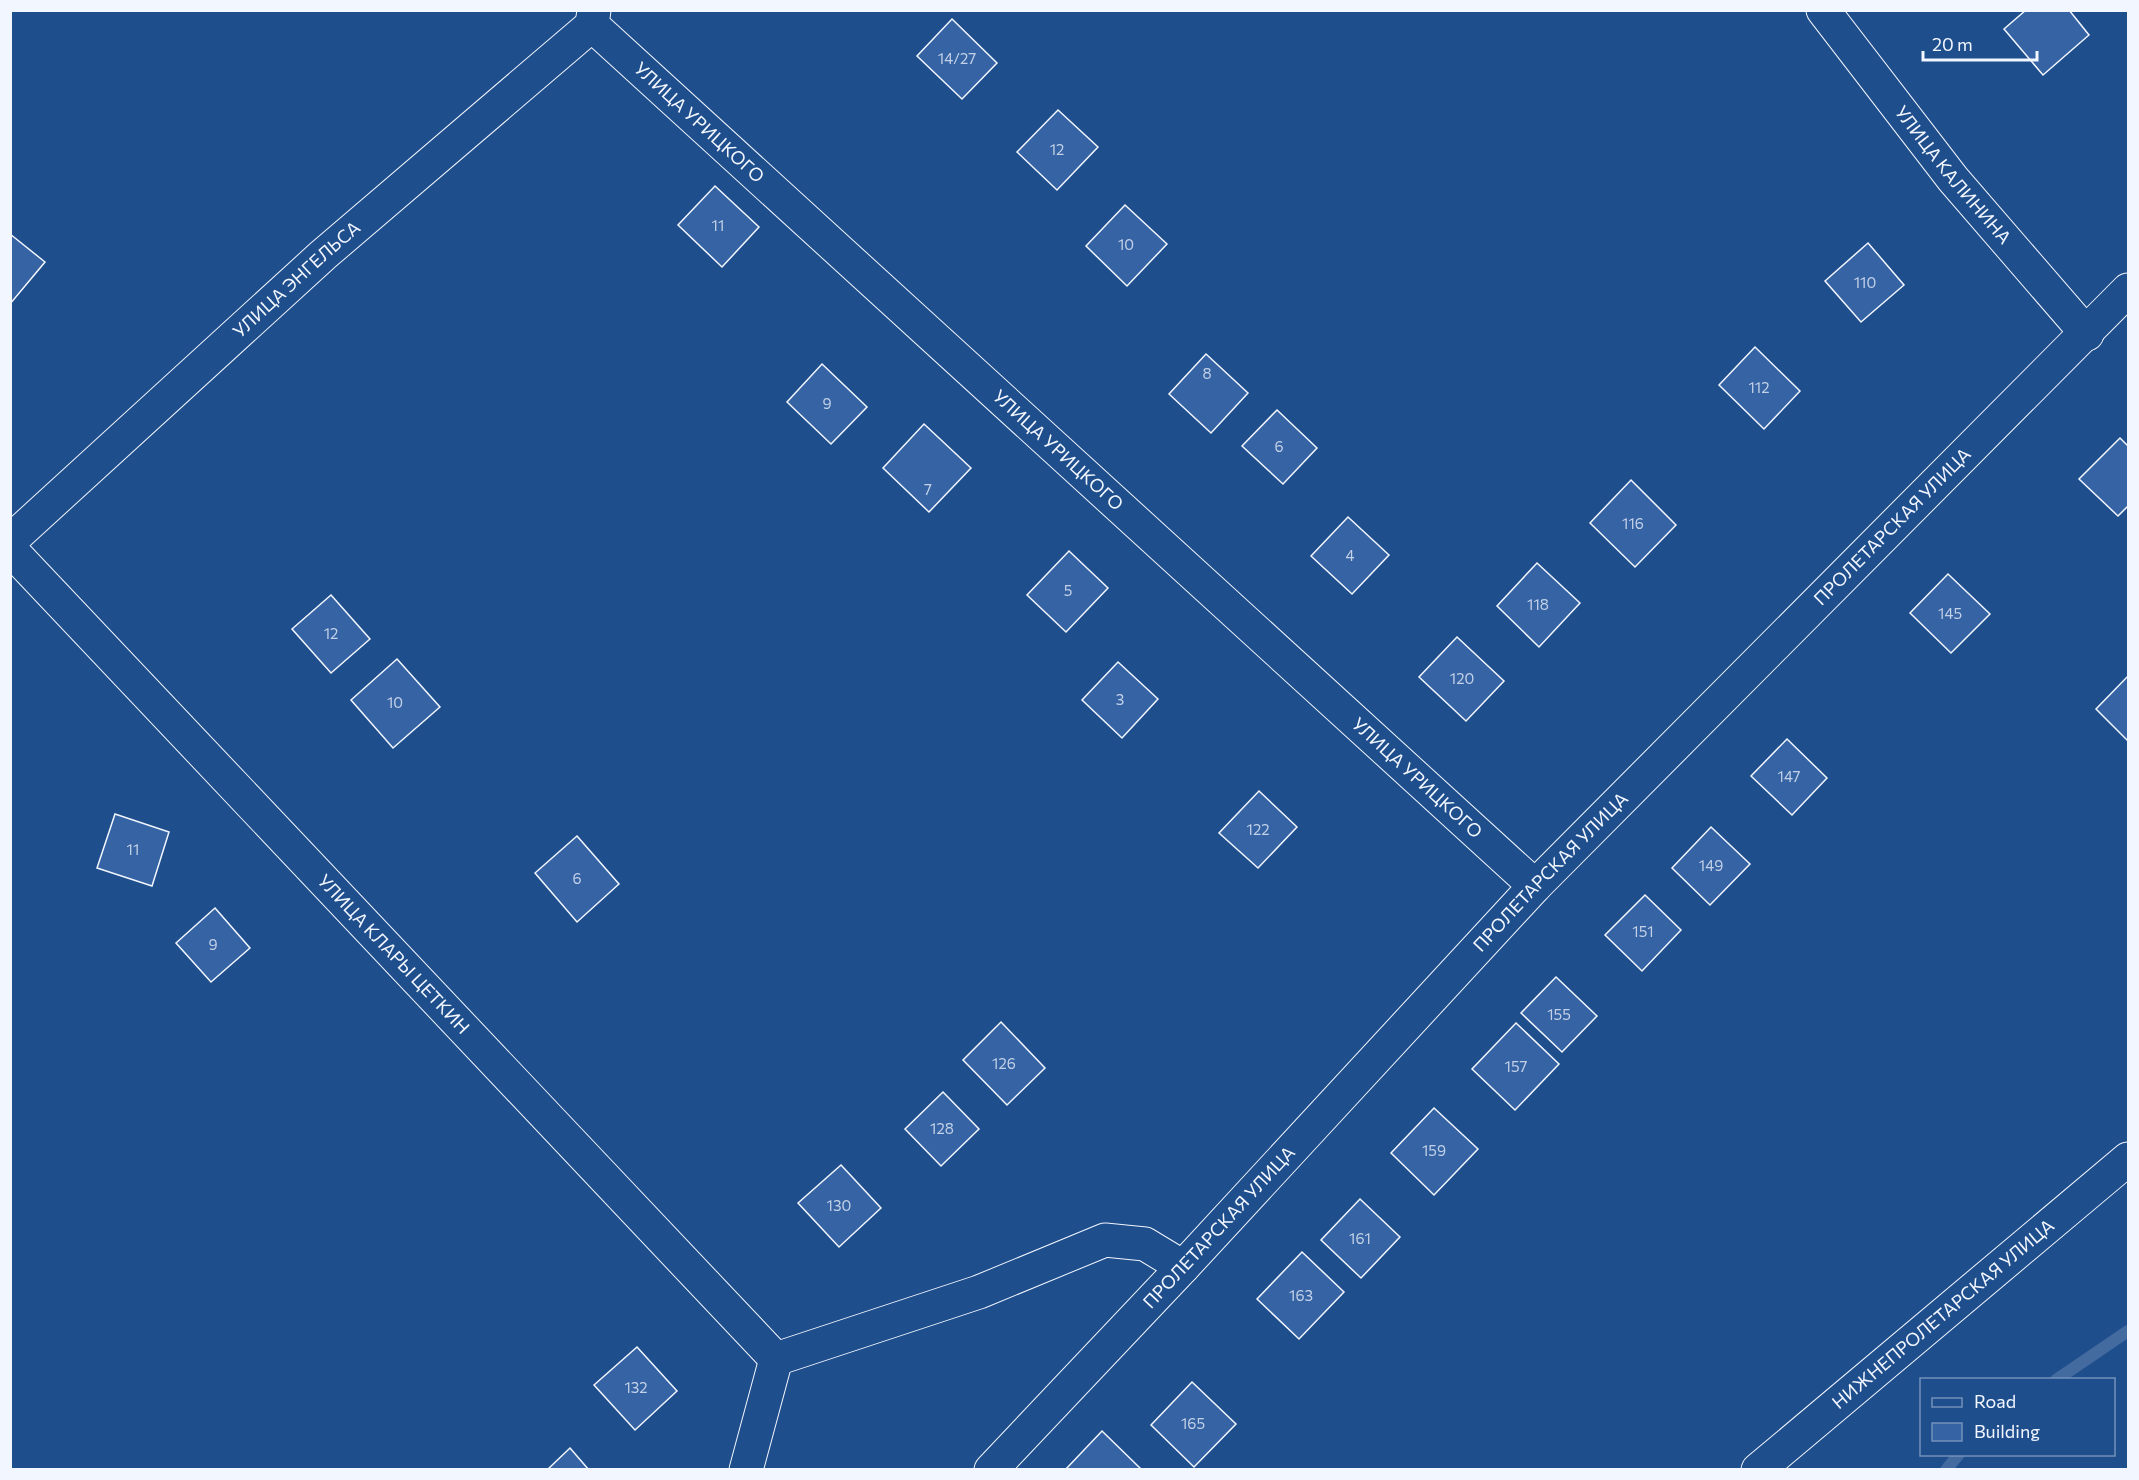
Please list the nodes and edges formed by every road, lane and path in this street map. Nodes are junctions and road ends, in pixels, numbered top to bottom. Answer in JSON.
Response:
{"nodes":[{"id":1,"x":1823,"y":10,"type":"edge"},
{"id":2,"x":593,"y":18,"type":"edge"},
{"id":3,"x":2128,"y":290,"type":"edge"},
{"id":4,"x":2087,"y":334,"type":"junction"},
{"id":5,"x":10,"y":541,"type":"edge"},
{"id":6,"x":10,"y":549,"type":"edge"},
{"id":7,"x":1535,"y":886,"type":"junction"},
{"id":8,"x":2128,"y":1159,"type":"edge"},
{"id":9,"x":1183,"y":1267,"type":"junction"},
{"id":10,"x":776,"y":1359,"type":"junction"},
{"id":11,"x":746,"y":1470,"type":"edge"},
{"id":12,"x":991,"y":1470,"type":"edge"},
{"id":13,"x":1758,"y":1470,"type":"edge"}],
"edges":[{"from":1,"to":4,"type":"street","name":"УЛИЦА КАЛИНИНА"},
{"from":2,"to":5,"type":"street","name":"УЛИЦА ЭНГЕЛЬСА"},
{"from":2,"to":7,"type":"street","name":"УЛИЦА УРИЦКОГО"},
{"from":3,"to":4,"type":"street","name":"ПРОЛЕТАРСКАЯ УЛИЦА"},
{"from":4,"to":7,"type":"street","name":"ПРОЛЕТАРСКАЯ УЛИЦА"},
{"from":6,"to":10,"type":"street","name":"УЛИЦА КЛАРЫ ЦЕТКИН"},
{"from":7,"to":9,"type":"street","name":"ПРОЛЕТАРСКАЯ УЛИЦА"},
{"from":8,"to":13,"type":"street","name":"НИЖНЕПРОЛЕТАРСКАЯ УЛИЦА"},
{"from":9,"to":10,"type":"street"},
{"from":9,"to":12,"type":"street","name":"ПРОЛЕТАРСКАЯ УЛИЦА"},
{"from":10,"to":11,"type":"street"}]}
